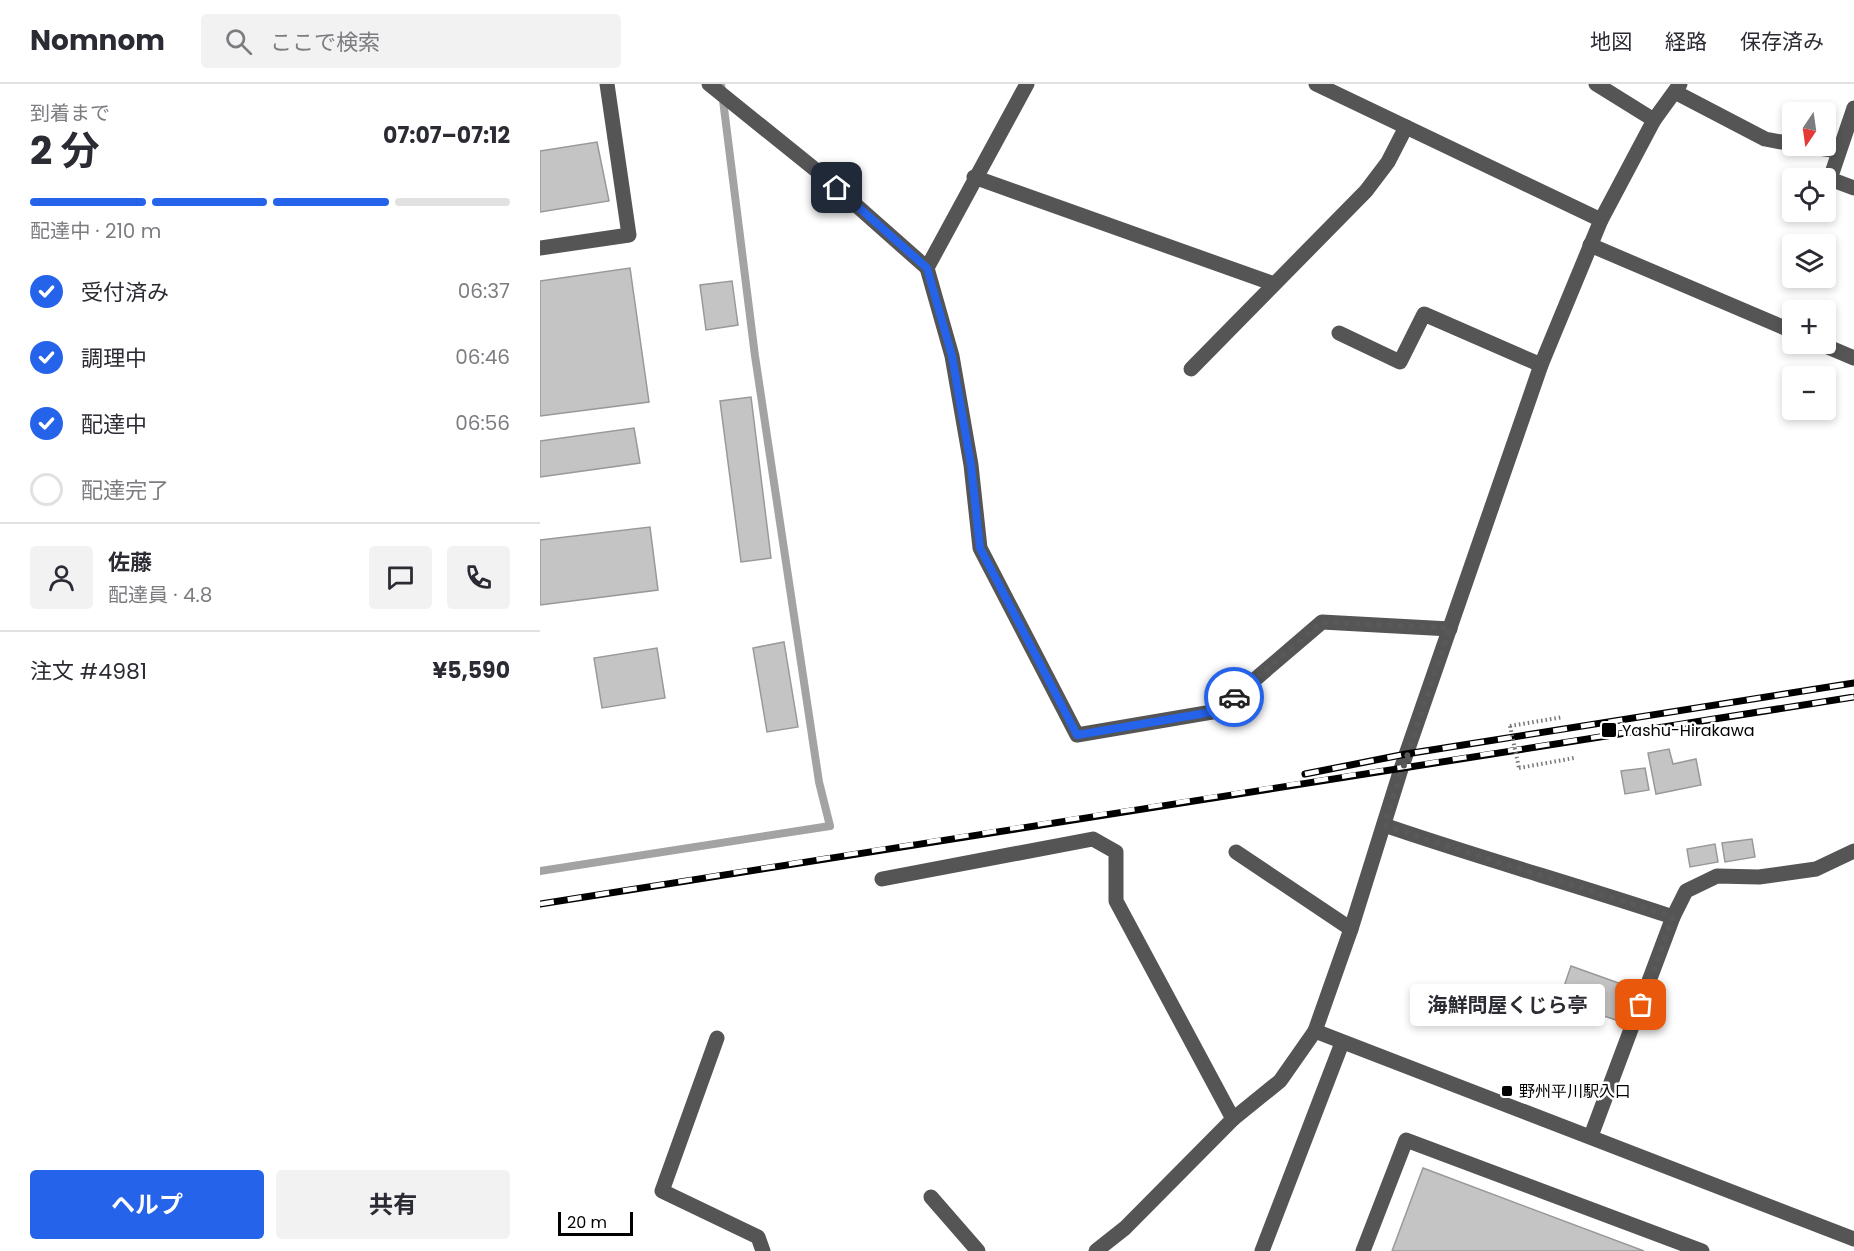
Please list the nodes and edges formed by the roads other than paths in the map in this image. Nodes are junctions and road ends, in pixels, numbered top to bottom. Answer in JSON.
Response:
{"nodes":[{"id":1,"x":607,"y":84,"type":"edge"},
{"id":2,"x":709,"y":84,"type":"edge"},
{"id":3,"x":1027,"y":84,"type":"edge"},
{"id":4,"x":1316,"y":84,"type":"edge"},
{"id":5,"x":1596,"y":84,"type":"edge"},
{"id":6,"x":1677,"y":88,"type":"edge"},
{"id":7,"x":1854,"y":108,"type":"edge"},
{"id":8,"x":1654,"y":120,"type":"junction"},
{"id":9,"x":1406,"y":127,"type":"junction"},
{"id":10,"x":1782,"y":142,"type":"edge"},
{"id":11,"x":1836,"y":151,"type":"edge"},
{"id":12,"x":1839,"y":151,"type":"junction"},
{"id":13,"x":974,"y":177,"type":"junction"},
{"id":14,"x":1854,"y":188,"type":"edge"},
{"id":15,"x":1601,"y":220,"type":"junction"},
{"id":16,"x":1590,"y":245,"type":"junction"},
{"id":17,"x":540,"y":248,"type":"edge"},
{"id":18,"x":927,"y":268,"type":"junction"},
{"id":19,"x":1274,"y":284,"type":"junction"},
{"id":20,"x":1782,"y":327,"type":"edge"},
{"id":21,"x":1339,"y":333,"type":"dead end"},
{"id":22,"x":1836,"y":350,"type":"edge"},
{"id":23,"x":1854,"y":358,"type":"edge"},
{"id":24,"x":1541,"y":366,"type":"junction"},
{"id":25,"x":1191,"y":369,"type":"dead end"},
{"id":26,"x":1450,"y":628,"type":"junction"},
{"id":27,"x":1384,"y":825,"type":"junction"},
{"id":28,"x":1854,"y":851,"type":"edge"},
{"id":29,"x":1236,"y":852,"type":"dead end"},
{"id":30,"x":882,"y":879,"type":"dead end"},
{"id":31,"x":1673,"y":917,"type":"junction"},
{"id":32,"x":1351,"y":929,"type":"junction"},
{"id":33,"x":1315,"y":1031,"type":"junction"},
{"id":34,"x":717,"y":1038,"type":"dead end"},
{"id":35,"x":1342,"y":1042,"type":"junction"},
{"id":36,"x":1233,"y":1119,"type":"junction"},
{"id":37,"x":1591,"y":1136,"type":"junction"},
{"id":38,"x":931,"y":1197,"type":"dead end"},
{"id":39,"x":1854,"y":1239,"type":"edge"},
{"id":40,"x":763,"y":1251,"type":"edge"},
{"id":41,"x":978,"y":1251,"type":"edge"},
{"id":42,"x":1096,"y":1251,"type":"edge"},
{"id":43,"x":1262,"y":1251,"type":"edge"},
{"id":44,"x":1363,"y":1251,"type":"edge"},
{"id":45,"x":1702,"y":1251,"type":"edge"}],
"edges":[{"from":1,"to":17,"type":"street"},
{"from":2,"to":18,"type":"street"},
{"from":3,"to":13,"type":"street"},
{"from":4,"to":9,"type":"street"},
{"from":5,"to":8,"type":"street"},
{"from":6,"to":8,"type":"street"},
{"from":6,"to":10,"type":"street"},
{"from":7,"to":12,"type":"street"},
{"from":8,"to":15,"type":"street"},
{"from":9,"to":15,"type":"street"},
{"from":9,"to":19,"type":"street"},
{"from":11,"to":12,"type":"street"},
{"from":12,"to":14,"type":"street"},
{"from":13,"to":18,"type":"street"},
{"from":13,"to":19,"type":"street"},
{"from":15,"to":16,"type":"street"},
{"from":16,"to":20,"type":"street"},
{"from":16,"to":24,"type":"street"},
{"from":18,"to":26,"type":"street"},
{"from":19,"to":25,"type":"street"},
{"from":21,"to":24,"type":"street"},
{"from":22,"to":23,"type":"street"},
{"from":24,"to":26,"type":"street"},
{"from":26,"to":27,"type":"street"},
{"from":27,"to":31,"type":"street"},
{"from":27,"to":32,"type":"street"},
{"from":28,"to":31,"type":"street"},
{"from":29,"to":32,"type":"street"},
{"from":30,"to":36,"type":"street"},
{"from":31,"to":37,"type":"street"},
{"from":32,"to":33,"type":"street"},
{"from":33,"to":35,"type":"street"},
{"from":33,"to":36,"type":"street"},
{"from":34,"to":40,"type":"street"},
{"from":35,"to":37,"type":"street"},
{"from":35,"to":43,"type":"street"},
{"from":36,"to":42,"type":"street"},
{"from":37,"to":39,"type":"street"},
{"from":38,"to":41,"type":"street"},
{"from":44,"to":45,"type":"street"}]}
